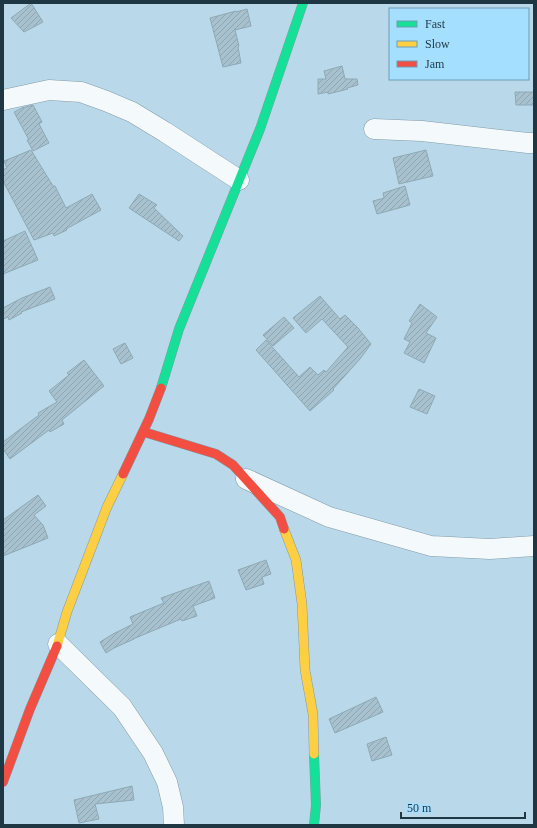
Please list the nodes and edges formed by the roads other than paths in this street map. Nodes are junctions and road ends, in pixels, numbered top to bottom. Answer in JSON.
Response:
{"nodes":[{"id":1,"x":303,"y":3,"type":"edge"},
{"id":2,"x":3,"y":100,"type":"edge"},
{"id":3,"x":374,"y":129,"type":"dead end"},
{"id":4,"x":534,"y":143,"type":"edge"},
{"id":5,"x":239,"y":180,"type":"junction"},
{"id":6,"x":144,"y":432,"type":"junction"},
{"id":7,"x":246,"y":479,"type":"junction"},
{"id":8,"x":534,"y":546,"type":"edge"},
{"id":9,"x":58,"y":644,"type":"junction"},
{"id":10,"x":3,"y":782,"type":"edge"},
{"id":11,"x":174,"y":825,"type":"edge"},
{"id":12,"x":314,"y":825,"type":"edge"}],
"edges":[{"from":1,"to":5,"type":"street"},
{"from":2,"to":5,"type":"street"},
{"from":3,"to":4,"type":"street"},
{"from":5,"to":6,"type":"street"},
{"from":6,"to":7,"type":"street"},
{"from":6,"to":9,"type":"street"},
{"from":7,"to":8,"type":"street"},
{"from":7,"to":12,"type":"street"},
{"from":9,"to":10,"type":"street"},
{"from":9,"to":11,"type":"street"}]}
